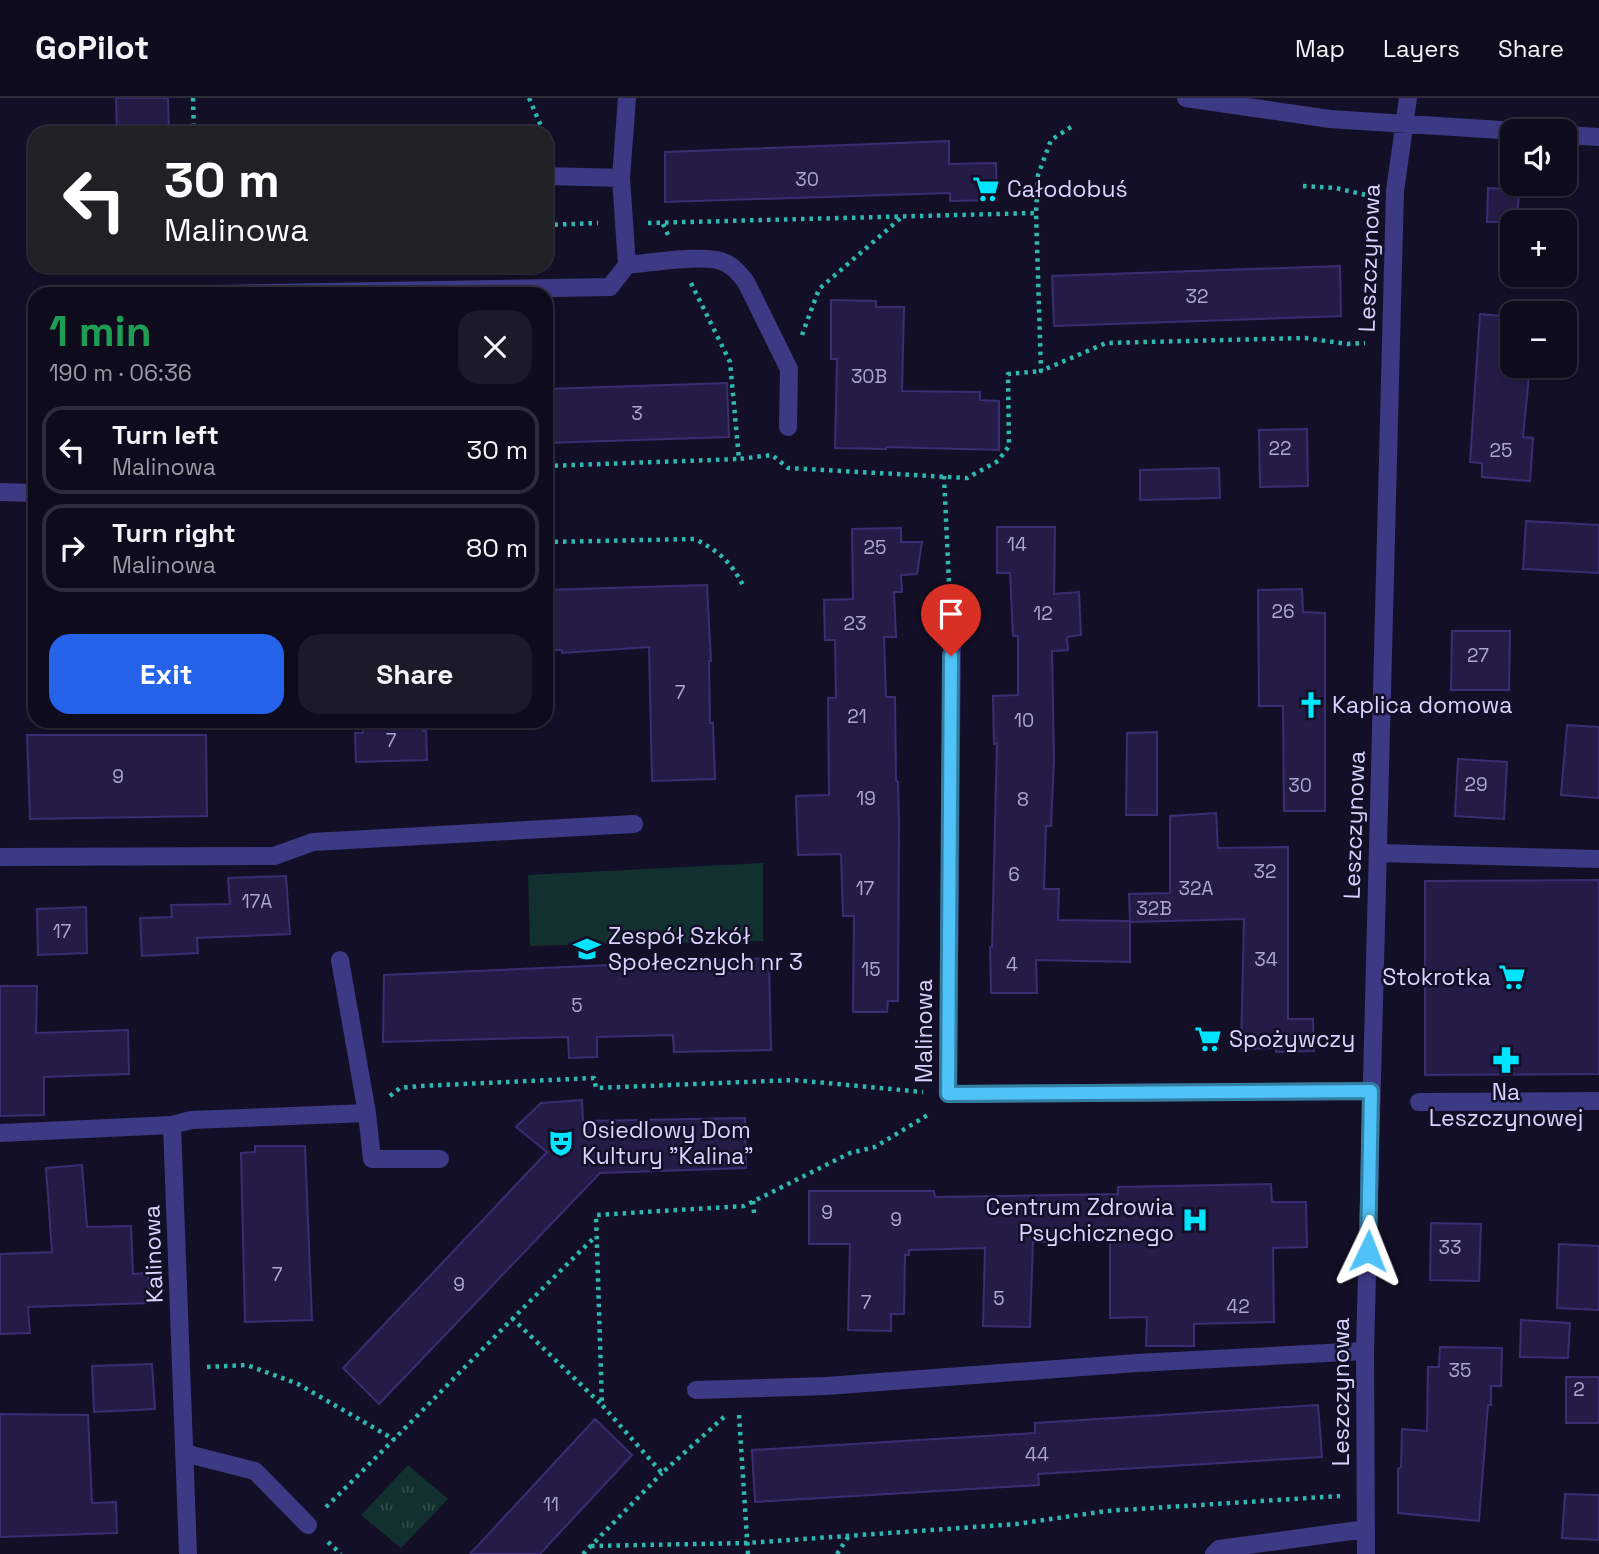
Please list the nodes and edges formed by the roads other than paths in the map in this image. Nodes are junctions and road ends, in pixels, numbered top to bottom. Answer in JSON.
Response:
{"nodes":[{"id":1,"x":627,"y":98,"type":"edge"},
{"id":2,"x":1186,"y":98,"type":"edge"},
{"id":3,"x":1408,"y":98,"type":"edge"},
{"id":4,"x":1404,"y":124,"type":"junction"},
{"id":5,"x":1500,"y":130,"type":"edge"},
{"id":6,"x":1577,"y":136,"type":"edge"},
{"id":7,"x":1599,"y":137,"type":"edge"},
{"id":8,"x":553,"y":176,"type":"edge"},
{"id":9,"x":621,"y":178,"type":"junction"},
{"id":10,"x":627,"y":265,"type":"junction"},
{"id":11,"x":553,"y":288,"type":"edge"},
{"id":12,"x":788,"y":427,"type":"dead end"},
{"id":13,"x":0,"y":492,"type":"edge"},
{"id":14,"x":28,"y":493,"type":"edge"},
{"id":15,"x":952,"y":628,"type":"road end"},
{"id":16,"x":634,"y":824,"type":"dead end"},
{"id":17,"x":1378,"y":853,"type":"junction"},
{"id":18,"x":0,"y":857,"type":"edge"},
{"id":19,"x":1599,"y":859,"type":"edge"},
{"id":20,"x":340,"y":960,"type":"dead end"},
{"id":21,"x":1371,"y":1091,"type":"junction"},
{"id":22,"x":1599,"y":1101,"type":"edge"},
{"id":23,"x":1419,"y":1102,"type":"dead end"},
{"id":24,"x":367,"y":1113,"type":"junction"},
{"id":25,"x":172,"y":1125,"type":"junction"},
{"id":26,"x":0,"y":1133,"type":"edge"},
{"id":27,"x":440,"y":1158,"type":"dead end"},
{"id":28,"x":1365,"y":1351,"type":"junction"},
{"id":29,"x":696,"y":1390,"type":"dead end"},
{"id":30,"x":184,"y":1453,"type":"junction"},
{"id":31,"x":308,"y":1525,"type":"road end"},
{"id":32,"x":1366,"y":1529,"type":"junction"},
{"id":33,"x":188,"y":1554,"type":"edge"},
{"id":34,"x":1214,"y":1554,"type":"edge"},
{"id":35,"x":1366,"y":1554,"type":"edge"}],
"edges":[{"from":1,"to":9,"type":"street"},
{"from":2,"to":4,"type":"street"},
{"from":3,"to":4,"type":"street","name":"Leszczynowa"},
{"from":4,"to":5,"type":"street"},
{"from":4,"to":17,"type":"street","name":"Leszczynowa"},
{"from":6,"to":7,"type":"street"},
{"from":8,"to":9,"type":"street"},
{"from":9,"to":10,"type":"street"},
{"from":10,"to":11,"type":"street"},
{"from":10,"to":12,"type":"street"},
{"from":13,"to":14,"type":"street"},
{"from":15,"to":21,"type":"street","name":"Malinowa"},
{"from":16,"to":18,"type":"street"},
{"from":17,"to":19,"type":"street"},
{"from":17,"to":21,"type":"street","name":"Leszczynowa"},
{"from":20,"to":24,"type":"street"},
{"from":21,"to":28,"type":"street","name":"Leszczynowa"},
{"from":22,"to":23,"type":"street"},
{"from":24,"to":25,"type":"street"},
{"from":24,"to":27,"type":"street"},
{"from":25,"to":26,"type":"street"},
{"from":25,"to":30,"type":"street","name":"Kalinowa"},
{"from":28,"to":29,"type":"street"},
{"from":28,"to":32,"type":"street","name":"Leszczynowa"},
{"from":30,"to":31,"type":"street"},
{"from":30,"to":33,"type":"street","name":"Kalinowa"},
{"from":32,"to":34,"type":"street"},
{"from":32,"to":35,"type":"street","name":"Leszczynowa"}]}
